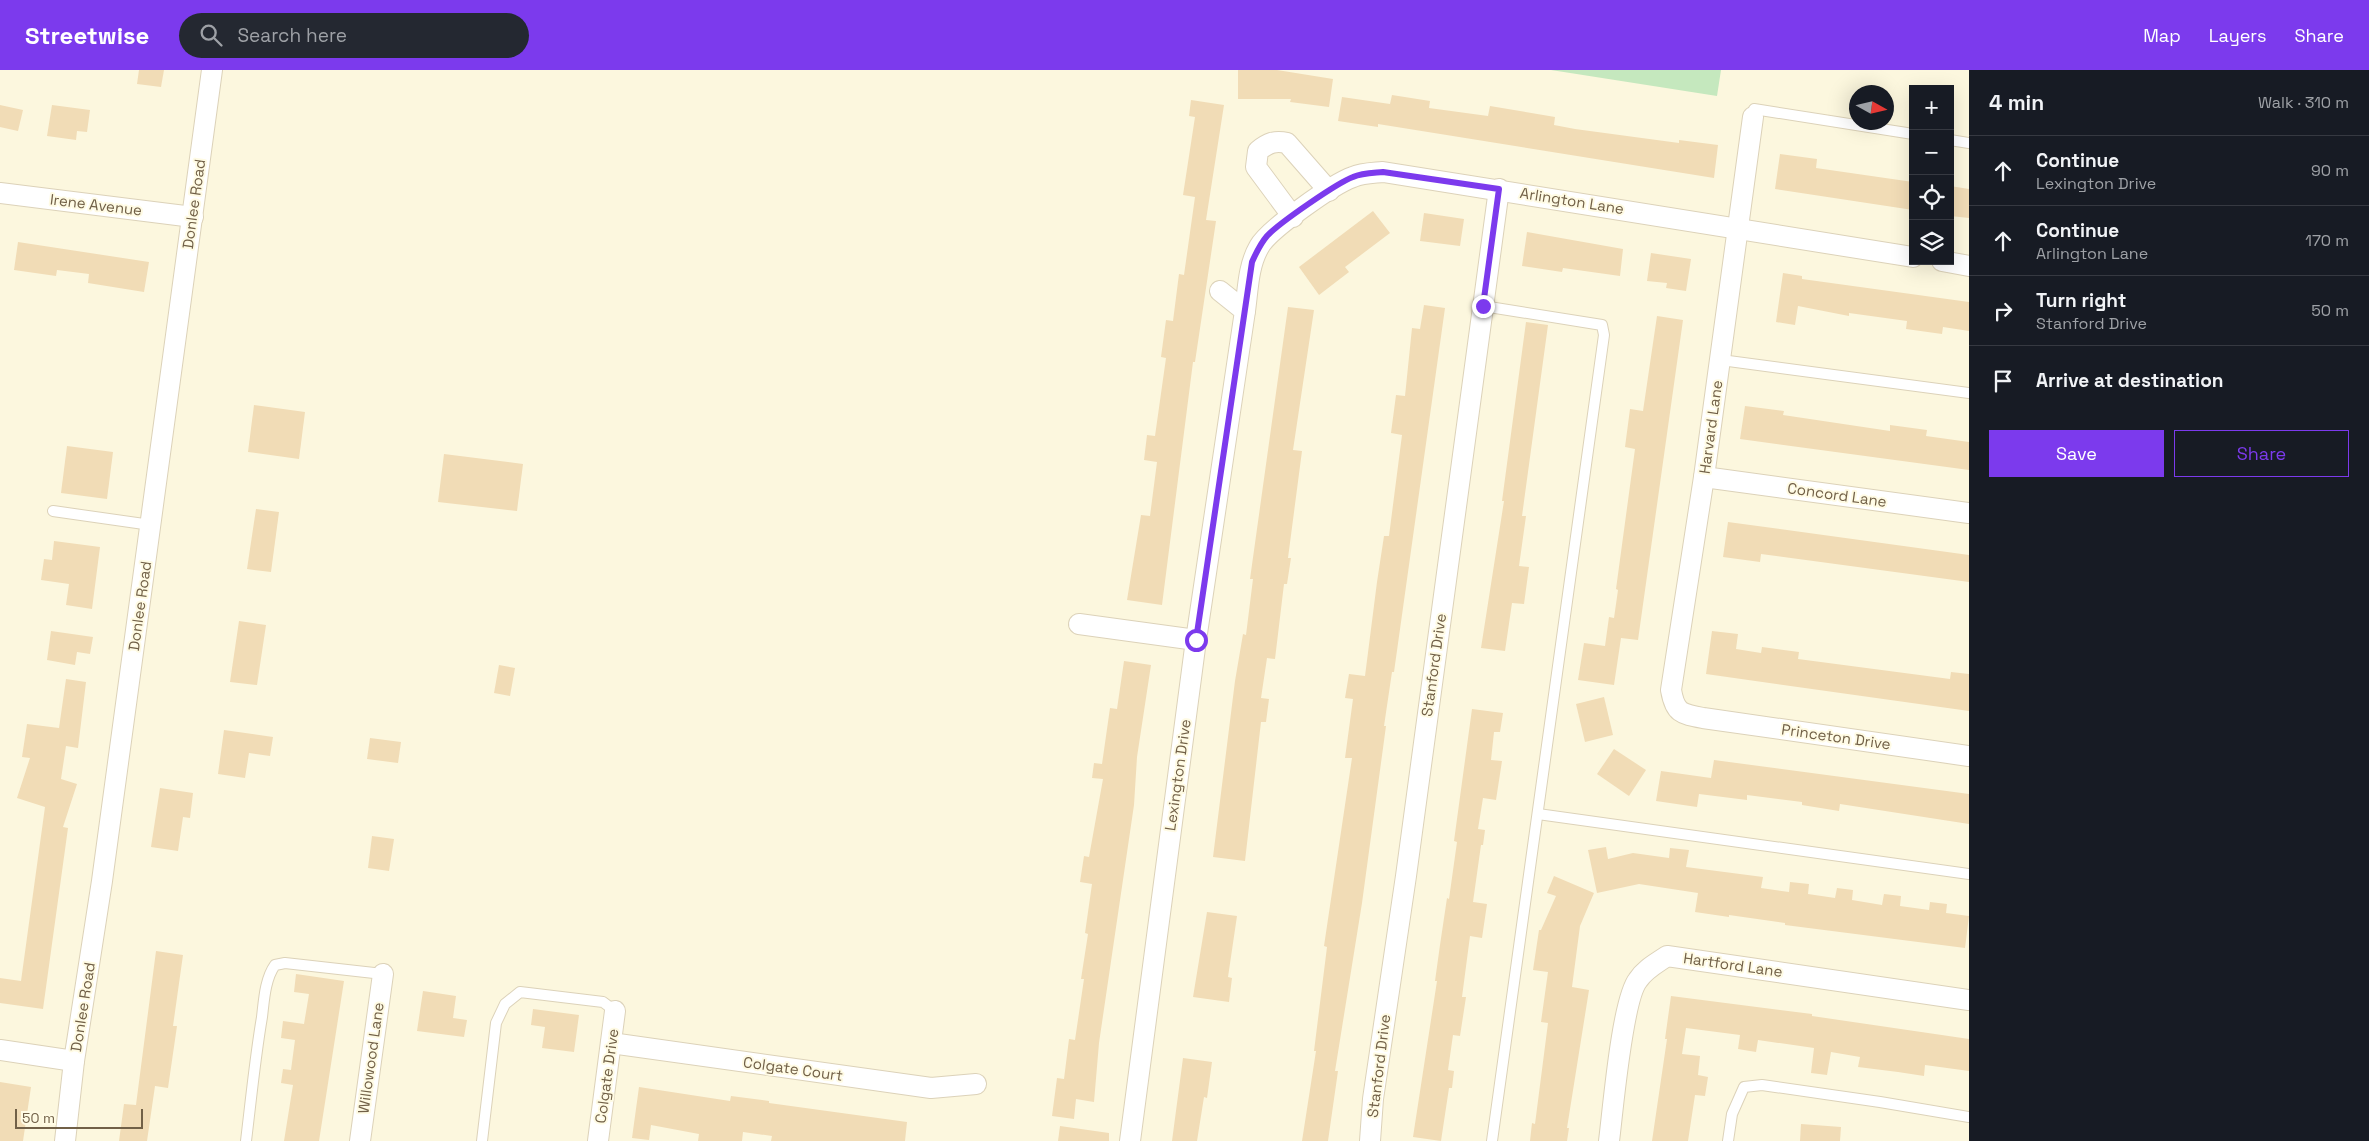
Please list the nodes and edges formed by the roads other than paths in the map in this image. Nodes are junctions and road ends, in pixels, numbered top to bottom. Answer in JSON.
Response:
{"nodes":[{"id":1,"x":212,"y":70,"type":"edge"},
{"id":2,"x":1753,"y":117,"type":"joint"},
{"id":3,"x":1909,"y":133,"type":"edge"},
{"id":4,"x":1954,"y":141,"type":"edge"},
{"id":5,"x":1969,"y":143,"type":"edge"},
{"id":6,"x":1499,"y":189,"type":"junction"},
{"id":7,"x":1329,"y":191,"type":"junction"},
{"id":8,"x":0,"y":193,"type":"edge"},
{"id":9,"x":193,"y":217,"type":"junction"},
{"id":10,"x":1293,"y":217,"type":"junction"},
{"id":11,"x":1739,"y":229,"type":"junction"},
{"id":12,"x":1909,"y":256,"type":"edge"},
{"id":13,"x":1954,"y":263,"type":"edge"},
{"id":14,"x":1969,"y":266,"type":"edge"},
{"id":15,"x":1220,"y":291,"type":"dead end"},
{"id":16,"x":1483,"y":306,"type":"junction"},
{"id":17,"x":1245,"y":311,"type":"junction"},
{"id":18,"x":1721,"y":360,"type":"junction"},
{"id":19,"x":1969,"y":393,"type":"edge"},
{"id":20,"x":1230,"y":409,"type":"joint"},
{"id":21,"x":1704,"y":477,"type":"junction"},
{"id":22,"x":53,"y":511,"type":"dead end"},
{"id":23,"x":1969,"y":514,"type":"edge"},
{"id":24,"x":151,"y":525,"type":"junction"},
{"id":25,"x":1079,"y":624,"type":"dead end"},
{"id":26,"x":1196,"y":640,"type":"junction"},
{"id":27,"x":1703,"y":718,"type":"joint"},
{"id":28,"x":1969,"y":756,"type":"edge"},
{"id":29,"x":1538,"y":814,"type":"junction"},
{"id":30,"x":1969,"y":874,"type":"edge"},
{"id":31,"x":383,"y":974,"type":"joint"},
{"id":32,"x":1969,"y":1000,"type":"edge"},
{"id":33,"x":616,"y":1011,"type":"joint"},
{"id":34,"x":611,"y":1043,"type":"junction"},
{"id":35,"x":0,"y":1050,"type":"edge"},
{"id":36,"x":74,"y":1061,"type":"junction"},
{"id":37,"x":976,"y":1084,"type":"dead end"},
{"id":38,"x":1969,"y":1117,"type":"edge"},
{"id":39,"x":65,"y":1141,"type":"edge"},
{"id":40,"x":246,"y":1141,"type":"edge"},
{"id":41,"x":360,"y":1141,"type":"edge"},
{"id":42,"x":482,"y":1141,"type":"edge"},
{"id":43,"x":598,"y":1141,"type":"edge"},
{"id":44,"x":1130,"y":1141,"type":"edge"},
{"id":45,"x":1370,"y":1141,"type":"edge"},
{"id":46,"x":1492,"y":1141,"type":"edge"},
{"id":47,"x":1609,"y":1141,"type":"edge"},
{"id":48,"x":1728,"y":1141,"type":"edge"}],
"edges":[{"from":1,"to":9,"type":"street","name":"Donlee Road"},
{"from":2,"to":3,"type":"lane"},
{"from":2,"to":11,"type":"street","name":"Harvard Lane"},
{"from":4,"to":5,"type":"lane"},
{"from":6,"to":7,"type":"street","name":"Arlington Lane"},
{"from":6,"to":11,"type":"street","name":"Arlington Lane"},
{"from":6,"to":16,"type":"street","name":"Stanford Drive"},
{"from":7,"to":10,"type":"street","name":"Arlington Lane"},
{"from":7,"to":10,"type":"street"},
{"from":8,"to":9,"type":"street","name":"Irene Avenue"},
{"from":9,"to":24,"type":"street","name":"Donlee Road"},
{"from":10,"to":17,"type":"street","name":"Arlington Lane"},
{"from":11,"to":12,"type":"street","name":"Arlington Lane"},
{"from":11,"to":18,"type":"street","name":"Harvard Lane"},
{"from":13,"to":14,"type":"street"},
{"from":15,"to":17,"type":"street"},
{"from":16,"to":29,"type":"lane"},
{"from":16,"to":45,"type":"street","name":"Stanford Drive"},
{"from":17,"to":20,"type":"street","name":"Arlington Lane"},
{"from":18,"to":19,"type":"lane"},
{"from":18,"to":21,"type":"street","name":"Harvard Lane"},
{"from":20,"to":26,"type":"street","name":"Lexington Drive"},
{"from":21,"to":23,"type":"street","name":"Concord Lane"},
{"from":21,"to":27,"type":"street","name":"Harvard Lane"},
{"from":22,"to":24,"type":"lane"},
{"from":24,"to":36,"type":"street","name":"Donlee Road"},
{"from":25,"to":26,"type":"street"},
{"from":26,"to":44,"type":"street","name":"Lexington Drive"},
{"from":27,"to":28,"type":"street","name":"Princeton Drive"},
{"from":29,"to":30,"type":"lane"},
{"from":29,"to":46,"type":"lane"},
{"from":31,"to":40,"type":"lane"},
{"from":31,"to":41,"type":"street","name":"Willowood Lane"},
{"from":32,"to":47,"type":"street","name":"Hartford Lane"},
{"from":33,"to":34,"type":"street","name":"Colgate Drive"},
{"from":33,"to":42,"type":"lane"},
{"from":34,"to":37,"type":"street","name":"Colgate Court"},
{"from":34,"to":43,"type":"street","name":"Colgate Drive"},
{"from":35,"to":36,"type":"street"},
{"from":36,"to":39,"type":"street","name":"Donlee Road"},
{"from":38,"to":48,"type":"lane"}]}
